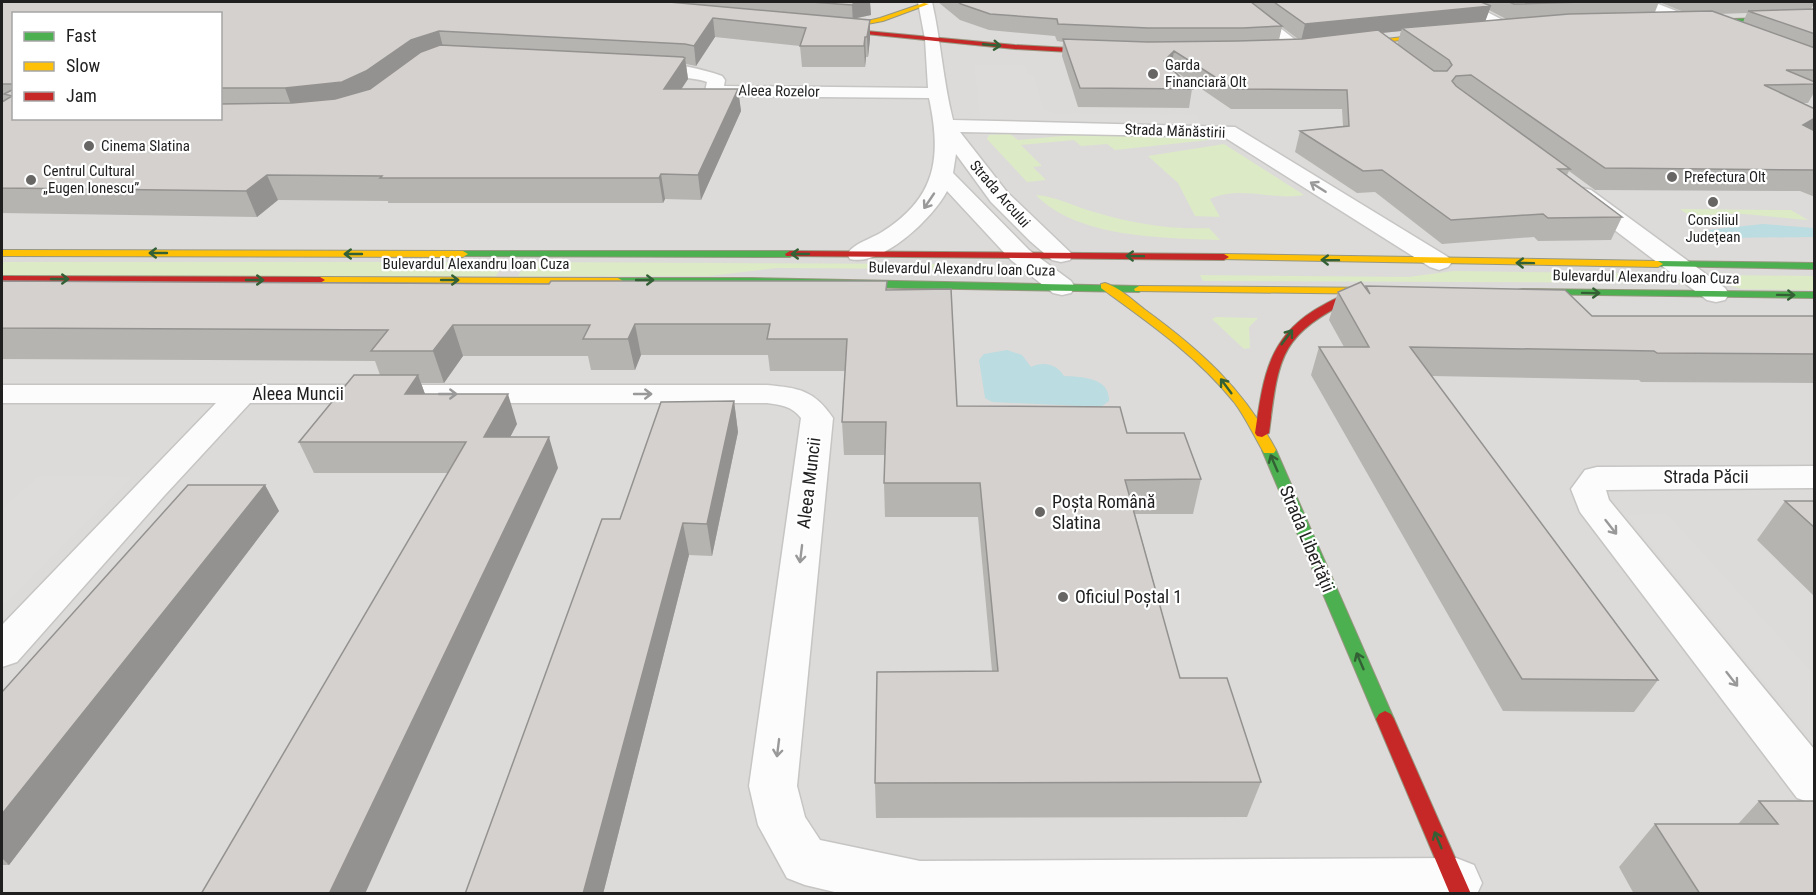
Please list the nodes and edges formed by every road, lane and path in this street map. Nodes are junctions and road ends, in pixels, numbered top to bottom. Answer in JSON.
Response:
{"nodes":[{"id":1,"x":1239,"y":2,"type":"edge"},
{"id":2,"x":1458,"y":2,"type":"edge"},
{"id":3,"x":1642,"y":2,"type":"edge"},
{"id":4,"x":925,"y":3,"type":"edge"},
{"id":5,"x":1815,"y":19,"type":"edge"},
{"id":6,"x":1656,"y":22,"type":"edge"},
{"id":7,"x":1698,"y":22,"type":"junction"},
{"id":8,"x":1527,"y":26,"type":"edge"},
{"id":9,"x":1509,"y":27,"type":"junction"},
{"id":10,"x":1482,"y":30,"type":"edge"},
{"id":11,"x":1459,"y":32,"type":"edge"},
{"id":12,"x":1748,"y":37,"type":"edge"},
{"id":13,"x":933,"y":39,"type":"junction"},
{"id":14,"x":1378,"y":41,"type":"junction"},
{"id":15,"x":1329,"y":46,"type":"edge"},
{"id":16,"x":1304,"y":48,"type":"joint"},
{"id":17,"x":1275,"y":50,"type":"edge"},
{"id":18,"x":1116,"y":52,"type":"edge"},
{"id":19,"x":1400,"y":57,"type":"edge"},
{"id":20,"x":629,"y":69,"type":"edge"},
{"id":21,"x":936,"y":93,"type":"junction"},
{"id":22,"x":945,"y":126,"type":"junction"},
{"id":23,"x":943,"y":175,"type":"junction"},
{"id":24,"x":1567,"y":183,"type":"edge"},
{"id":25,"x":2,"y":253,"type":"edge"},
{"id":26,"x":859,"y":254,"type":"junction"},
{"id":27,"x":1020,"y":255,"type":"junction"},
{"id":28,"x":1061,"y":255,"type":"junction"},
{"id":29,"x":1439,"y":262,"type":"junction"},
{"id":30,"x":1677,"y":264,"type":"junction"},
{"id":31,"x":1815,"y":266,"type":"edge"},
{"id":32,"x":2,"y":279,"type":"edge"},
{"id":33,"x":1062,"y":287,"type":"junction"},
{"id":34,"x":1108,"y":289,"type":"junction"},
{"id":35,"x":1364,"y":291,"type":"junction"},
{"id":36,"x":1399,"y":291,"type":"edge"},
{"id":37,"x":1505,"y":292,"type":"edge"},
{"id":38,"x":1716,"y":294,"type":"junction"},
{"id":39,"x":1815,"y":295,"type":"edge"},
{"id":40,"x":2,"y":394,"type":"edge"},
{"id":41,"x":242,"y":394,"type":"junction"},
{"id":42,"x":1262,"y":433,"type":"junction"},
{"id":43,"x":1815,"y":477,"type":"edge"},
{"id":44,"x":2,"y":651,"type":"edge"},
{"id":45,"x":1815,"y":783,"type":"edge"},
{"id":46,"x":1459,"y":888,"type":"edge"},
{"id":47,"x":920,"y":890,"type":"edge"}],
"edges":[{"from":1,"to":16,"type":"street"},
{"from":2,"to":9,"type":"street"},
{"from":3,"to":7,"type":"street"},
{"from":4,"to":13,"type":"street","name":"Strada Arcului"},
{"from":4,"to":13,"type":"main road"},
{"from":5,"to":7,"type":"main road"},
{"from":6,"to":7,"type":"main road"},
{"from":7,"to":12,"type":"street"},
{"from":8,"to":9,"type":"main road"},
{"from":9,"to":10,"type":"main road"},
{"from":11,"to":14,"type":"main road"},
{"from":13,"to":18,"type":"main road","one_way":true},
{"from":13,"to":21,"type":"street","name":"Strada Arcului"},
{"from":14,"to":15,"type":"main road"},
{"from":14,"to":19,"type":"street"},
{"from":16,"to":17,"type":"main road"},
{"from":20,"to":21,"type":"street","name":"Aleea Rozelor"},
{"from":21,"to":22,"type":"street","name":"Strada Arcului"},
{"from":22,"to":23,"type":"street","name":"Strada Arcului"},
{"from":22,"to":28,"type":"street","name":"Strada Arcului"},
{"from":29,"to":22,"type":"street","name":"Strada Mănăstirii","one_way":true},
{"from":23,"to":26,"type":"street","name":"Strada Arcului","one_way":true},
{"from":23,"to":27,"type":"street","name":"Strada Arcului"},
{"from":24,"to":30,"type":"street"},
{"from":26,"to":25,"type":"main road","name":"Bulevardul Alexandru Ioan Cuza","one_way":true},
{"from":26,"to":27,"type":"main road","name":"Bulevardul Alexandru Ioan Cuza"},
{"from":27,"to":28,"type":"main road","name":"Bulevardul Alexandru Ioan Cuza"},
{"from":27,"to":33,"type":"street","name":"Strada Arcului"},
{"from":29,"to":28,"type":"main road","name":"Bulevardul Alexandru Ioan Cuza","one_way":true},
{"from":28,"to":34,"type":"main road","name":"Strada Libertății"},
{"from":30,"to":29,"type":"main road","name":"Bulevardul Alexandru Ioan Cuza","one_way":true},
{"from":30,"to":31,"type":"main road","name":"Bulevardul Alexandru Ioan Cuza"},
{"from":30,"to":38,"type":"street"},
{"from":32,"to":33,"type":"main road","name":"Bulevardul Alexandru Ioan Cuza","one_way":true},
{"from":33,"to":34,"type":"main road","name":"Bulevardul Alexandru Ioan Cuza"},
{"from":34,"to":35,"type":"main road","name":"Bulevardul Alexandru Ioan Cuza"},
{"from":42,"to":34,"type":"main road","name":"Strada Libertății","one_way":true},
{"from":35,"to":36,"type":"main road","name":"Bulevardul Alexandru Ioan Cuza"},
{"from":42,"to":35,"type":"main road","one_way":true},
{"from":37,"to":38,"type":"main road","name":"Bulevardul Alexandru Ioan Cuza","one_way":true},
{"from":38,"to":39,"type":"main road","name":"Bulevardul Alexandru Ioan Cuza","one_way":true},
{"from":40,"to":41,"type":"street","name":"Aleea Muncii"},
{"from":41,"to":44,"type":"street","name":"Aleea Muncii"},
{"from":41,"to":47,"type":"street","name":"Aleea Muncii","one_way":true},
{"from":46,"to":42,"type":"main road","name":"Strada Libertății","one_way":true},
{"from":43,"to":45,"type":"street","name":"Strada Păcii","one_way":true},
{"from":46,"to":47,"type":"street","name":"Aleea Muncii"}]}
